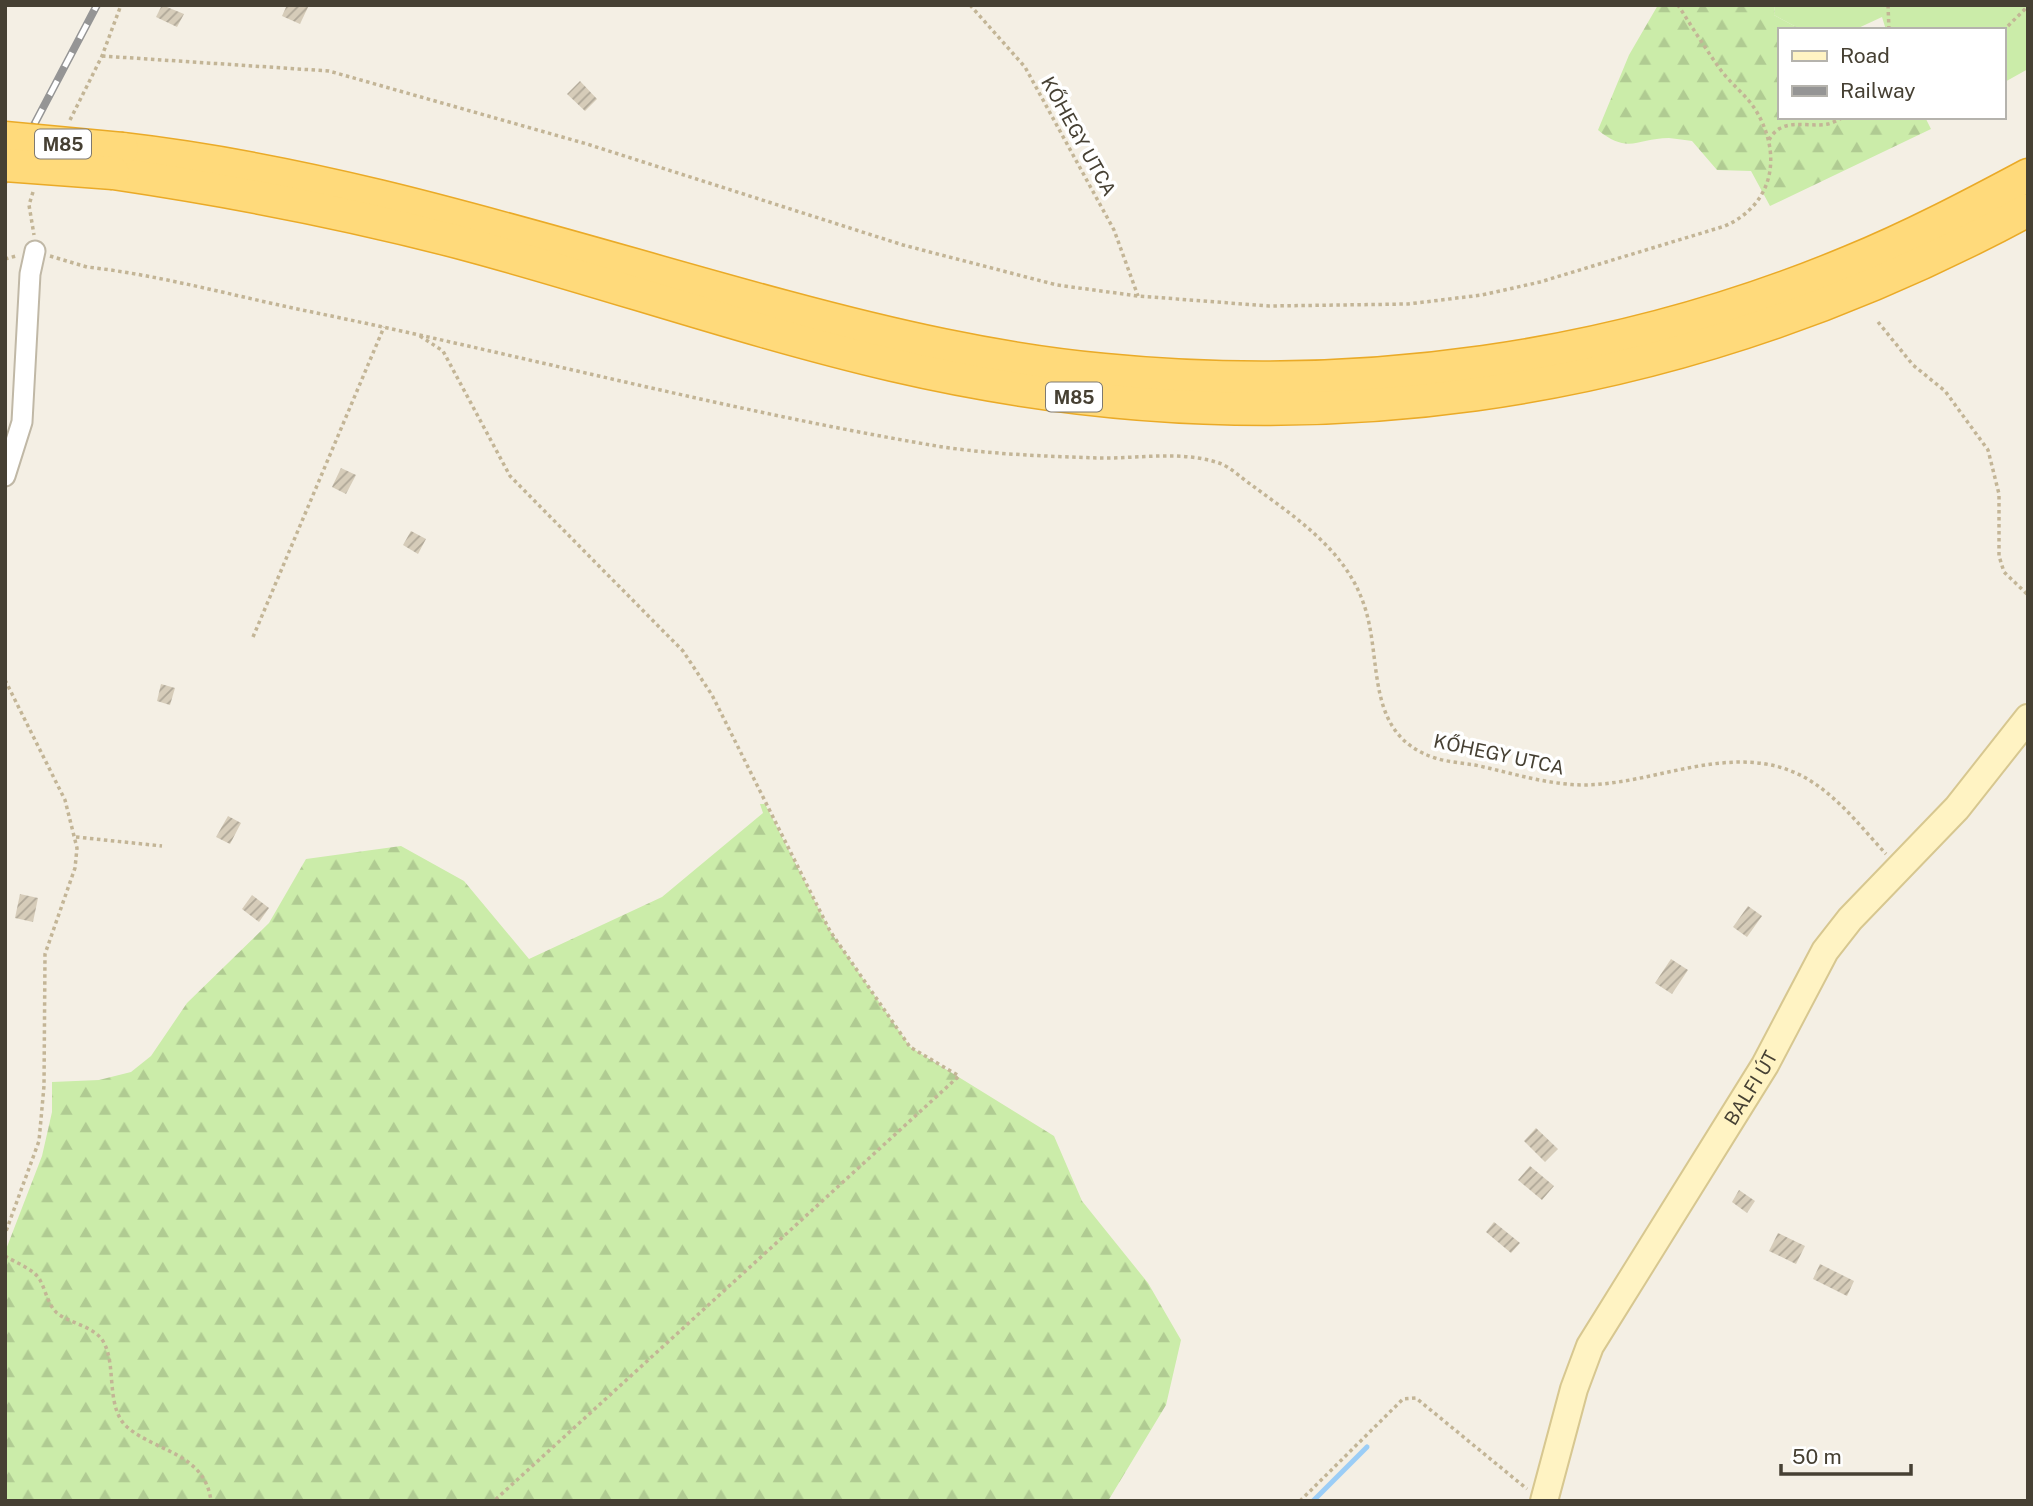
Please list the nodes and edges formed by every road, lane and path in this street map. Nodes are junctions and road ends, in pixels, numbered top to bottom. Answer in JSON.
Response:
{"nodes":[{"id":1,"x":970,"y":5,"type":"edge"},
{"id":2,"x":1678,"y":5,"type":"edge"},
{"id":3,"x":1888,"y":5,"type":"edge"},
{"id":4,"x":2028,"y":6,"type":"edge"},
{"id":5,"x":1889,"y":28,"type":"edge"},
{"id":6,"x":2005,"y":28,"type":"edge"},
{"id":7,"x":103,"y":56,"type":"dead end"},
{"id":8,"x":1840,"y":119,"type":"edge"},
{"id":9,"x":5,"y":138,"type":"edge"},
{"id":10,"x":1768,"y":142,"type":"junction"},
{"id":11,"x":117,"y":161,"type":"junction"},
{"id":12,"x":5,"y":165,"type":"edge"},
{"id":13,"x":2028,"y":175,"type":"edge"},
{"id":14,"x":2028,"y":210,"type":"edge"},
{"id":15,"x":34,"y":251,"type":"joint"},
{"id":16,"x":1138,"y":296,"type":"junction"},
{"id":17,"x":1878,"y":322,"type":"dead end"},
{"id":18,"x":384,"y":327,"type":"junction"},
{"id":19,"x":413,"y":333,"type":"junction"},
{"id":20,"x":5,"y":476,"type":"edge"},
{"id":21,"x":2028,"y":595,"type":"edge"},
{"id":22,"x":253,"y":637,"type":"dead end"},
{"id":23,"x":5,"y":680,"type":"edge"},
{"id":24,"x":2028,"y":718,"type":"edge"},
{"id":25,"x":76,"y":837,"type":"junction"},
{"id":26,"x":162,"y":846,"type":"dead end"},
{"id":27,"x":1900,"y":868,"type":"junction"},
{"id":28,"x":5,"y":1234,"type":"edge"},
{"id":29,"x":5,"y":1256,"type":"edge"},
{"id":30,"x":1537,"y":1497,"type":"edge"},
{"id":31,"x":211,"y":1501,"type":"edge"},
{"id":32,"x":494,"y":1501,"type":"edge"},
{"id":33,"x":1300,"y":1501,"type":"edge"}],
"edges":[{"from":1,"to":16,"type":"path","name":"KŐHEGY UTCA"},
{"from":2,"to":10,"type":"path"},
{"from":3,"to":5,"type":"path"},
{"from":4,"to":6,"type":"path"},
{"from":7,"to":16,"type":"path"},
{"from":8,"to":10,"type":"path"},
{"from":9,"to":11,"type":"highway","number":"M85","bridge":true},
{"from":10,"to":16,"type":"path"},
{"from":11,"to":12,"type":"highway","number":"M85","bridge":true},
{"from":11,"to":13,"type":"highway","number":"M85"},
{"from":11,"to":14,"type":"highway","number":"M85"},
{"from":15,"to":18,"type":"path"},
{"from":15,"to":20,"type":"street"},
{"from":17,"to":21,"type":"path"},
{"from":18,"to":19,"type":"path"},
{"from":18,"to":22,"type":"path"},
{"from":19,"to":27,"type":"path","name":"KŐHEGY UTCA"},
{"from":19,"to":32,"type":"path"},
{"from":23,"to":25,"type":"path"},
{"from":24,"to":27,"type":"main road","name":"BALFI ÚT"},
{"from":25,"to":26,"type":"path"},
{"from":25,"to":28,"type":"path"},
{"from":27,"to":30,"type":"main road","name":"BALFI ÚT"},
{"from":29,"to":31,"type":"path"},
{"from":30,"to":33,"type":"path"}]}
